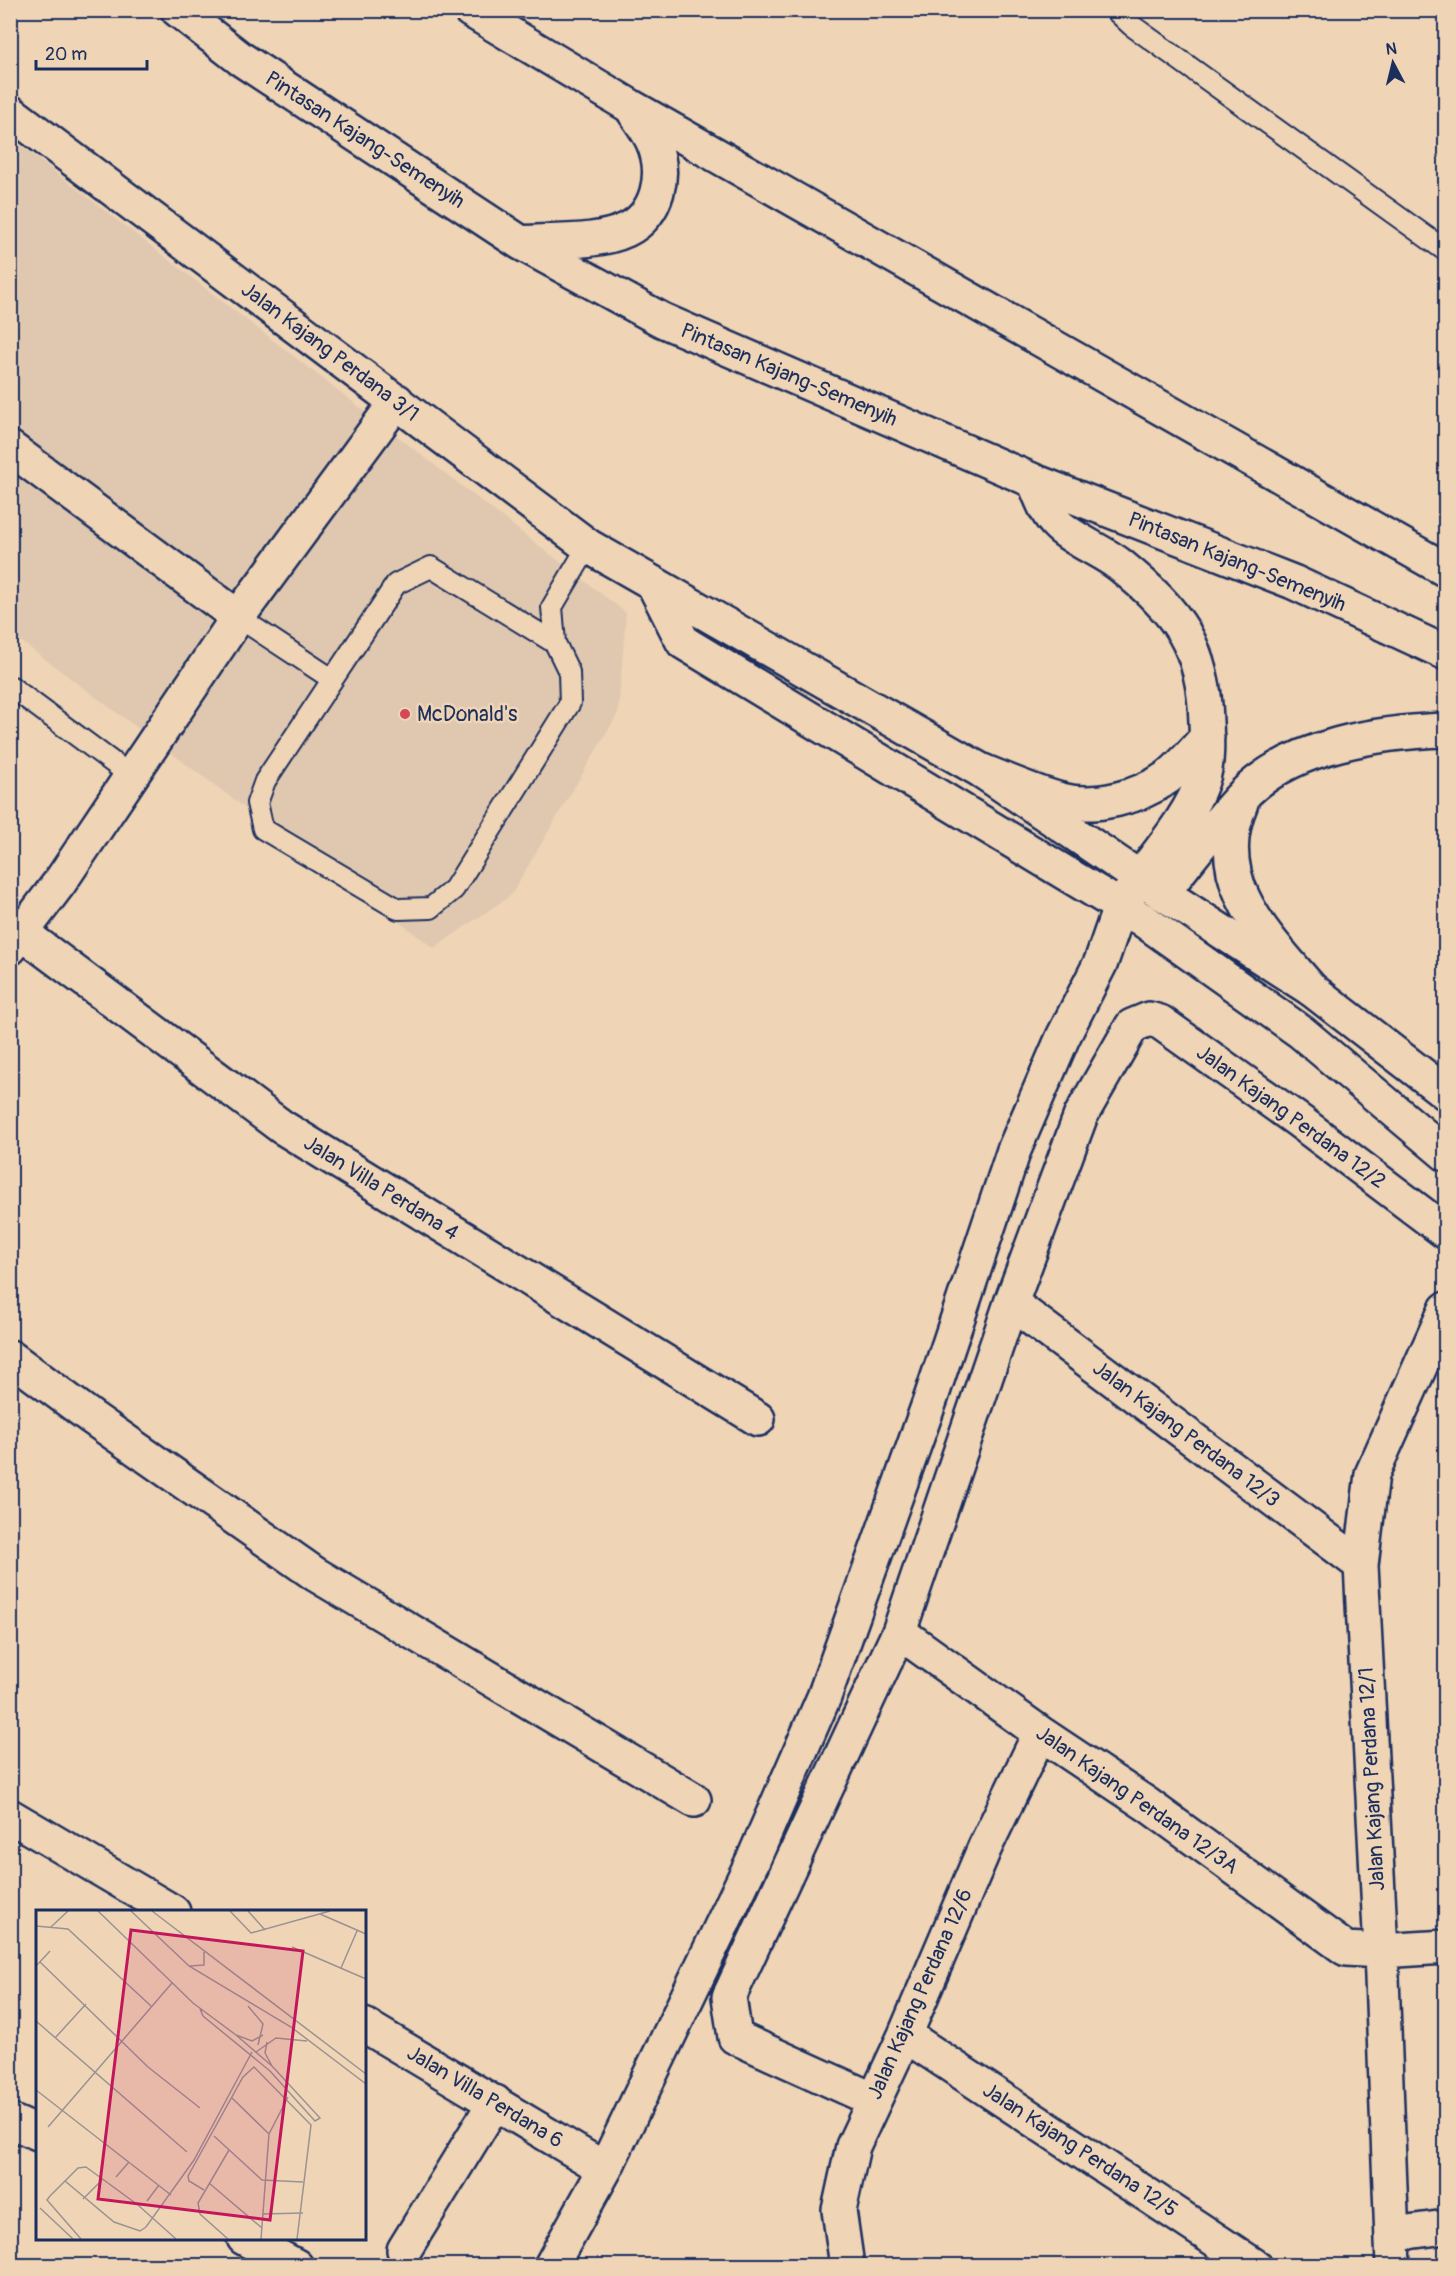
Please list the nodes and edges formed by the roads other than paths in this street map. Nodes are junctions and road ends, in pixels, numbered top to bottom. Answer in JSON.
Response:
{"nodes":[{"id":1,"x":178,"y":10,"type":"edge"},
{"id":2,"x":470,"y":10,"type":"edge"},
{"id":3,"x":1115,"y":10,"type":"edge"},
{"id":4,"x":630,"y":106,"type":"junction"},
{"id":5,"x":10,"y":112,"type":"edge"},
{"id":6,"x":521,"y":243,"type":"junction"},
{"id":7,"x":1446,"y":251,"type":"edge"},
{"id":8,"x":397,"y":401,"type":"junction"},
{"id":9,"x":10,"y":448,"type":"edge"},
{"id":10,"x":1034,"y":481,"type":"junction"},
{"id":11,"x":588,"y":546,"type":"junction"},
{"id":12,"x":1446,"y":570,"type":"edge"},
{"id":13,"x":654,"y":585,"type":"junction"},
{"id":14,"x":238,"y":617,"type":"junction"},
{"id":15,"x":555,"y":642,"type":"junction"},
{"id":16,"x":1446,"y":653,"type":"edge"},
{"id":17,"x":332,"y":679,"type":"junction"},
{"id":18,"x":10,"y":686,"type":"edge"},
{"id":19,"x":1446,"y":730,"type":"edge"},
{"id":20,"x":1207,"y":737,"type":"junction"},
{"id":21,"x":982,"y":771,"type":"junction"},
{"id":22,"x":131,"y":776,"type":"junction"},
{"id":23,"x":1245,"y":794,"type":"junction"},
{"id":24,"x":1151,"y":885,"type":"junction"},
{"id":25,"x":1131,"y":914,"type":"junction"},
{"id":26,"x":14,"y":935,"type":"edge"},
{"id":27,"x":1311,"y":989,"type":"junction"},
{"id":28,"x":1446,"y":1093,"type":"edge"},
{"id":29,"x":1446,"y":1154,"type":"edge"},
{"id":30,"x":1446,"y":1232,"type":"edge"},
{"id":31,"x":1011,"y":1303,"type":"junction"},
{"id":32,"x":1446,"y":1309,"type":"edge"},
{"id":33,"x":10,"y":1357,"type":"edge"},
{"id":34,"x":758,"y":1419,"type":"dead end"},
{"id":35,"x":1361,"y":1565,"type":"junction"},
{"id":36,"x":900,"y":1632,"type":"junction"},
{"id":37,"x":1040,"y":1733,"type":"junction"},
{"id":38,"x":694,"y":1800,"type":"dead end"},
{"id":39,"x":10,"y":1816,"type":"edge"},
{"id":40,"x":171,"y":1910,"type":"edge"},
{"id":41,"x":1446,"y":1947,"type":"edge"},
{"id":42,"x":1381,"y":1951,"type":"junction"},
{"id":43,"x":366,"y":2026,"type":"edge"},
{"id":44,"x":905,"y":2035,"type":"junction"},
{"id":45,"x":874,"y":2100,"type":"junction"},
{"id":46,"x":495,"y":2102,"type":"junction"},
{"id":47,"x":10,"y":2121,"type":"edge"},
{"id":48,"x":36,"y":2132,"type":"edge"},
{"id":49,"x":605,"y":2169,"type":"junction"},
{"id":50,"x":1446,"y":2227,"type":"edge"},
{"id":51,"x":248,"y":2240,"type":"edge"},
{"id":52,"x":404,"y":2250,"type":"dead end"},
{"id":53,"x":1392,"y":2250,"type":"edge"},
{"id":54,"x":296,"y":2265,"type":"edge"},
{"id":55,"x":551,"y":2265,"type":"edge"},
{"id":56,"x":847,"y":2265,"type":"edge"},
{"id":57,"x":1255,"y":2265,"type":"edge"}],
"edges":[{"from":1,"to":6,"type":"main road","name":"Pintasan Kajang-Semenyih"},
{"from":2,"to":4,"type":"main road"},
{"from":3,"to":7,"type":"lane"},
{"from":4,"to":6,"type":"main road"},
{"from":4,"to":12,"type":"main road"},
{"from":5,"to":8,"type":"main road","name":"Jalan Kajang Perdana 3/1"},
{"from":6,"to":10,"type":"main road","name":"Pintasan Kajang-Semenyih"},
{"from":8,"to":11,"type":"main road","name":"Jalan Kajang Perdana 3/1"},
{"from":8,"to":14,"type":"main road"},
{"from":9,"to":14,"type":"main road"},
{"from":10,"to":16,"type":"main road","name":"Pintasan Kajang-Semenyih"},
{"from":10,"to":20,"type":"main road"},
{"from":11,"to":13,"type":"main road","name":"Jalan Kajang Perdana 3/1"},
{"from":11,"to":15,"type":"lane"},
{"from":13,"to":21,"type":"main road","name":"Jalan Kajang Perdana 3/1"},
{"from":13,"to":25,"type":"main road"},
{"from":14,"to":17,"type":"lane"},
{"from":14,"to":22,"type":"main road"},
{"from":15,"to":17,"type":"lane"},
{"from":15,"to":17,"type":"lane"},
{"from":18,"to":22,"type":"lane"},
{"from":19,"to":23,"type":"main road"},
{"from":20,"to":21,"type":"main road"},
{"from":20,"to":24,"type":"main road"},
{"from":21,"to":24,"type":"main road"},
{"from":22,"to":26,"type":"main road"},
{"from":23,"to":24,"type":"main road"},
{"from":23,"to":27,"type":"main road"},
{"from":24,"to":25,"type":"main road"},
{"from":24,"to":27,"type":"main road"},
{"from":25,"to":29,"type":"main road"},
{"from":25,"to":49,"type":"main road"},
{"from":26,"to":34,"type":"main road","name":"Jalan Villa Perdana 4"},
{"from":27,"to":28,"type":"main road"},
{"from":30,"to":31,"type":"main road","name":"Jalan Kajang Perdana 12/2"},
{"from":31,"to":35,"type":"main road","name":"Jalan Kajang Perdana 12/3"},
{"from":31,"to":36,"type":"main road"},
{"from":32,"to":35,"type":"main road","name":"Jalan Kajang Perdana 12/1"},
{"from":33,"to":38,"type":"main road"},
{"from":35,"to":42,"type":"main road","name":"Jalan Kajang Perdana 12/1"},
{"from":36,"to":37,"type":"main road","name":"Jalan Kajang Perdana 12/3A"},
{"from":36,"to":45,"type":"main road"},
{"from":37,"to":42,"type":"main road","name":"Jalan Kajang Perdana 12/3A"},
{"from":37,"to":44,"type":"main road","name":"Jalan Kajang Perdana 12/6"},
{"from":39,"to":40,"type":"main road"},
{"from":41,"to":42,"type":"main road","name":"Jalan Kajang Perdana 12/3A"},
{"from":42,"to":53,"type":"main road","name":"Jalan Kajang Perdana 12/1"},
{"from":43,"to":46,"type":"main road","name":"Jalan Villa Perdana 6"},
{"from":44,"to":45,"type":"main road","name":"Jalan Kajang Perdana 12/6"},
{"from":44,"to":57,"type":"main road","name":"Jalan Kajang Perdana 12/5"},
{"from":45,"to":56,"type":"main road","name":"Jalan Kajang Perdana 12/6"},
{"from":46,"to":49,"type":"main road","name":"Jalan Villa Perdana 6"},
{"from":46,"to":52,"type":"main road"},
{"from":47,"to":48,"type":"main road"},
{"from":49,"to":55,"type":"main road"},
{"from":50,"to":53,"type":"main road"},
{"from":51,"to":54,"type":"main road"}]}
